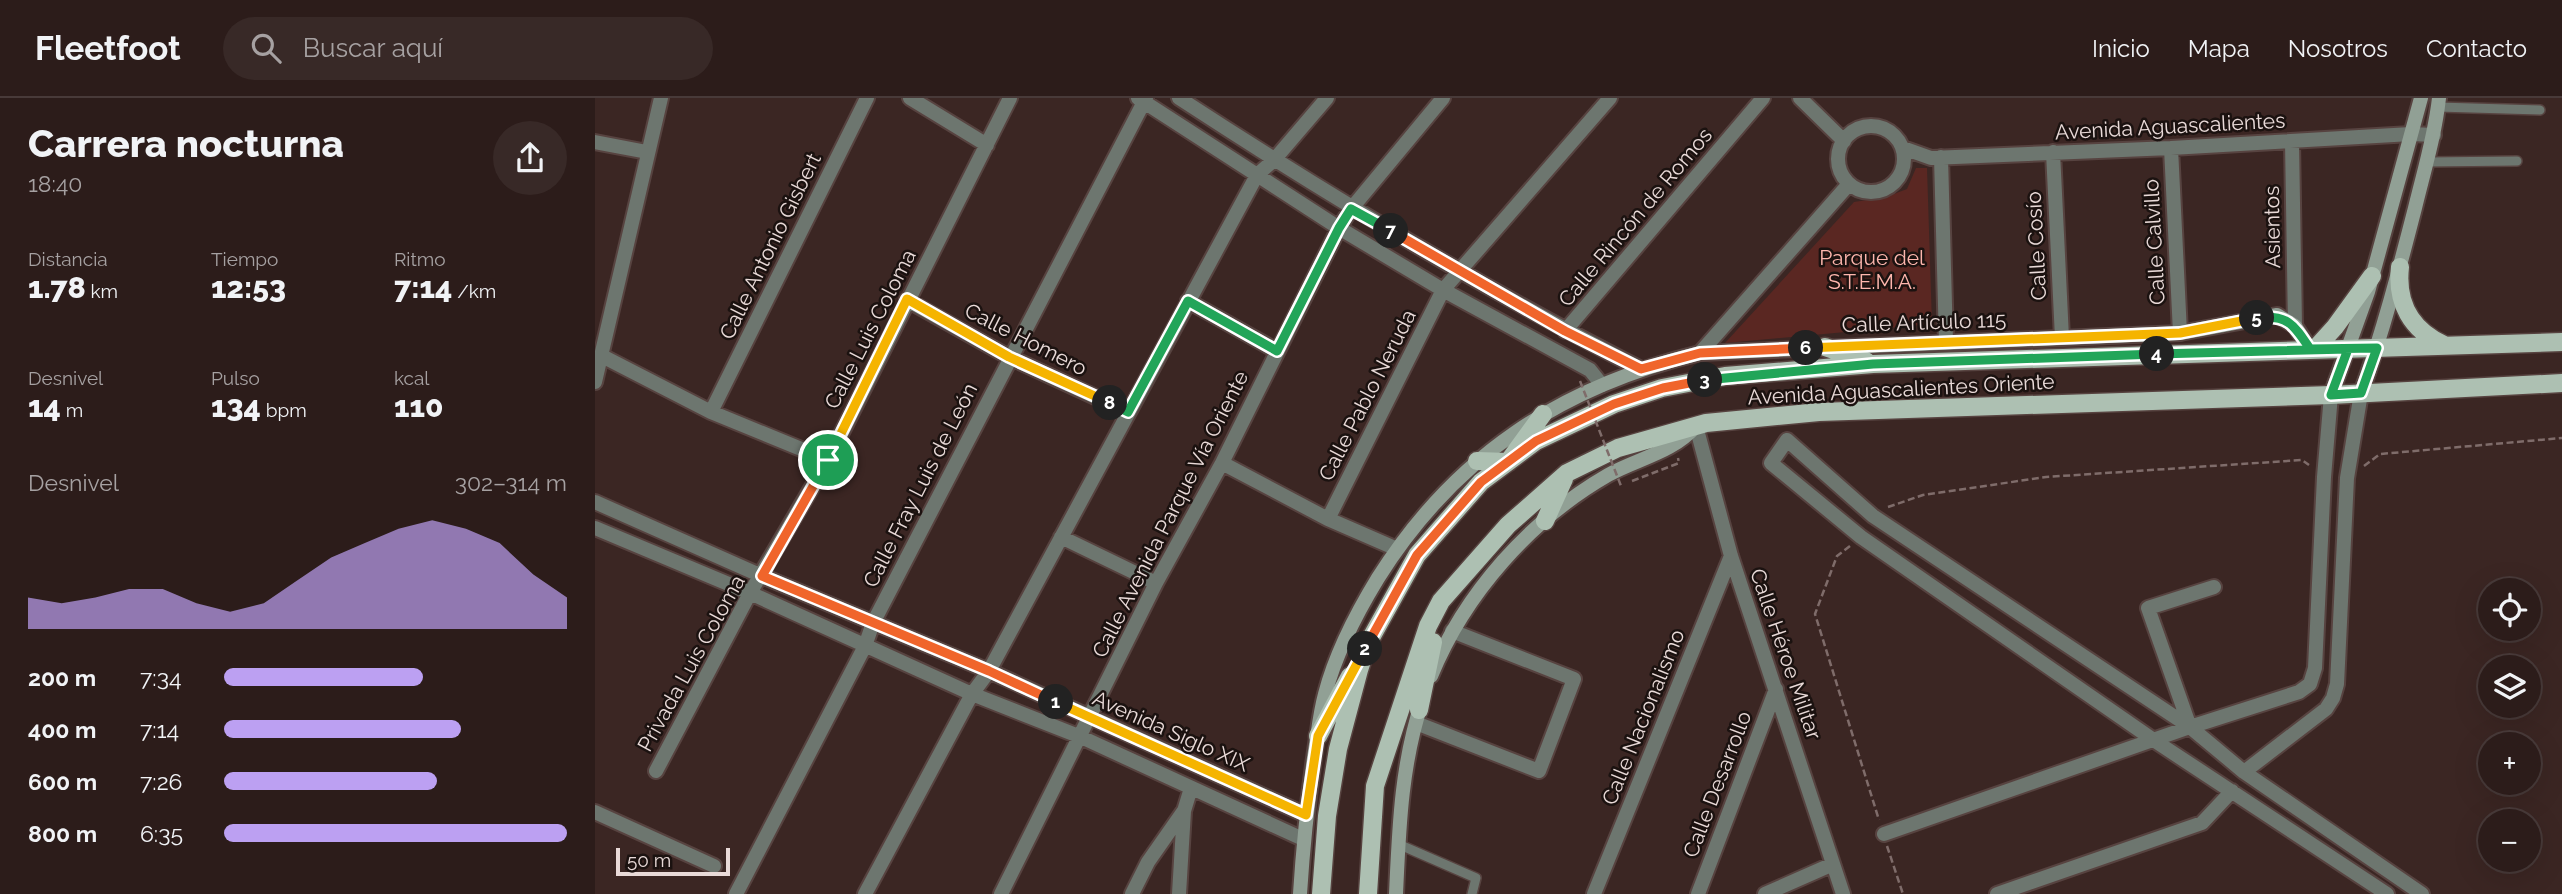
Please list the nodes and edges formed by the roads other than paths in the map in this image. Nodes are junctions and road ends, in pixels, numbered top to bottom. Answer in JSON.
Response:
{"nodes":[{"id":1,"x":661,"y":98,"type":"edge"},
{"id":2,"x":867,"y":98,"type":"edge"},
{"id":3,"x":910,"y":98,"type":"edge"},
{"id":4,"x":1010,"y":98,"type":"edge"},
{"id":5,"x":1179,"y":98,"type":"edge"},
{"id":6,"x":1327,"y":98,"type":"edge"},
{"id":7,"x":1443,"y":98,"type":"edge"},
{"id":8,"x":1610,"y":98,"type":"edge"},
{"id":9,"x":1763,"y":98,"type":"edge"},
{"id":10,"x":1800,"y":98,"type":"edge"},
{"id":11,"x":2421,"y":98,"type":"edge"},
{"id":12,"x":1142,"y":99,"type":"edge"},
{"id":13,"x":2439,"y":102,"type":"edge"},
{"id":14,"x":2540,"y":110,"type":"dead end"},
{"id":15,"x":2411,"y":134,"type":"junction"},
{"id":16,"x":2434,"y":135,"type":"junction"},
{"id":17,"x":1844,"y":141,"type":"junction"},
{"id":18,"x":2292,"y":141,"type":"junction"},
{"id":19,"x":595,"y":142,"type":"edge"},
{"id":20,"x":987,"y":145,"type":"junction"},
{"id":21,"x":1903,"y":148,"type":"junction"},
{"id":22,"x":2171,"y":148,"type":"junction"},
{"id":23,"x":647,"y":152,"type":"junction"},
{"id":24,"x":2053,"y":152,"type":"junction"},
{"id":25,"x":1936,"y":157,"type":"junction"},
{"id":26,"x":1274,"y":160,"type":"junction"},
{"id":27,"x":2517,"y":161,"type":"dead end"},
{"id":28,"x":2427,"y":162,"type":"junction"},
{"id":29,"x":1902,"y":173,"type":"junction"},
{"id":30,"x":1257,"y":176,"type":"junction"},
{"id":31,"x":1849,"y":184,"type":"junction"},
{"id":32,"x":1351,"y":209,"type":"junction"},
{"id":33,"x":1339,"y":228,"type":"junction"},
{"id":34,"x":2400,"y":267,"type":"junction"},
{"id":35,"x":1459,"y":271,"type":"junction"},
{"id":36,"x":2372,"y":276,"type":"junction"},
{"id":37,"x":1443,"y":290,"type":"junction"},
{"id":38,"x":907,"y":299,"type":"junction"},
{"id":39,"x":1188,"y":301,"type":"junction"},
{"id":40,"x":2295,"y":326,"type":"junction"},
{"id":41,"x":1565,"y":331,"type":"junction"},
{"id":42,"x":2180,"y":333,"type":"junction"},
{"id":43,"x":2062,"y":338,"type":"junction"},
{"id":44,"x":1946,"y":342,"type":"junction"},
{"id":45,"x":2562,"y":342,"type":"edge"},
{"id":46,"x":2447,"y":346,"type":"junction"},
{"id":47,"x":1825,"y":347,"type":"junction"},
{"id":48,"x":2377,"y":348,"type":"junction"},
{"id":49,"x":2313,"y":349,"type":"junction"},
{"id":50,"x":2348,"y":349,"type":"junction"},
{"id":51,"x":1277,"y":351,"type":"junction"},
{"id":52,"x":1700,"y":353,"type":"junction"},
{"id":53,"x":602,"y":356,"type":"junction"},
{"id":54,"x":1009,"y":357,"type":"junction"},
{"id":55,"x":1873,"y":364,"type":"junction"},
{"id":56,"x":1641,"y":369,"type":"junction"},
{"id":57,"x":595,"y":382,"type":"edge"},
{"id":58,"x":2562,"y":383,"type":"edge"},
{"id":59,"x":1602,"y":385,"type":"junction"},
{"id":60,"x":2361,"y":393,"type":"junction"},
{"id":61,"x":2331,"y":395,"type":"junction"},
{"id":62,"x":711,"y":412,"type":"junction"},
{"id":63,"x":1128,"y":412,"type":"junction"},
{"id":64,"x":1543,"y":414,"type":"junction"},
{"id":65,"x":1696,"y":426,"type":"junction"},
{"id":66,"x":828,"y":460,"type":"junction"},
{"id":67,"x":1477,"y":461,"type":"junction"},
{"id":68,"x":1508,"y":462,"type":"junction"},
{"id":69,"x":1222,"y":463,"type":"junction"},
{"id":70,"x":1567,"y":474,"type":"junction"},
{"id":71,"x":595,"y":502,"type":"edge"},
{"id":72,"x":1873,"y":516,"type":"junction"},
{"id":73,"x":1328,"y":519,"type":"junction"},
{"id":74,"x":1545,"y":521,"type":"junction"},
{"id":75,"x":595,"y":528,"type":"edge"},
{"id":76,"x":1061,"y":537,"type":"junction"},
{"id":77,"x":1861,"y":537,"type":"junction"},
{"id":78,"x":1397,"y":549,"type":"junction"},
{"id":79,"x":1731,"y":556,"type":"junction"},
{"id":80,"x":762,"y":576,"type":"junction"},
{"id":81,"x":1156,"y":583,"type":"junction"},
{"id":82,"x":2214,"y":587,"type":"dead end"},
{"id":83,"x":750,"y":593,"type":"junction"},
{"id":84,"x":1441,"y":601,"type":"junction"},
{"id":85,"x":873,"y":623,"type":"junction"},
{"id":86,"x":1453,"y":631,"type":"junction"},
{"id":87,"x":1367,"y":645,"type":"junction"},
{"id":88,"x":865,"y":646,"type":"junction"},
{"id":89,"x":989,"y":671,"type":"junction"},
{"id":90,"x":1776,"y":689,"type":"junction"},
{"id":91,"x":972,"y":694,"type":"junction"},
{"id":92,"x":1089,"y":717,"type":"junction"},
{"id":93,"x":1417,"y":717,"type":"junction"},
{"id":94,"x":2190,"y":727,"type":"junction"},
{"id":95,"x":1318,"y":736,"type":"junction"},
{"id":96,"x":1081,"y":737,"type":"junction"},
{"id":97,"x":2155,"y":741,"type":"junction"},
{"id":98,"x":656,"y":771,"type":"dead end"},
{"id":99,"x":2243,"y":772,"type":"junction"},
{"id":100,"x":1191,"y":788,"type":"junction"},
{"id":101,"x":2232,"y":791,"type":"junction"},
{"id":102,"x":1184,"y":811,"type":"junction"},
{"id":103,"x":595,"y":812,"type":"edge"},
{"id":104,"x":1306,"y":815,"type":"junction"},
{"id":105,"x":1884,"y":834,"type":"road end"},
{"id":106,"x":1303,"y":839,"type":"junction"},
{"id":107,"x":1398,"y":844,"type":"junction"},
{"id":108,"x":1833,"y":864,"type":"junction"},
{"id":109,"x":714,"y":866,"type":"dead end"},
{"id":110,"x":736,"y":894,"type":"edge"},
{"id":111,"x":865,"y":894,"type":"edge"},
{"id":112,"x":1001,"y":894,"type":"edge"},
{"id":113,"x":1132,"y":894,"type":"edge"},
{"id":114,"x":1179,"y":894,"type":"edge"},
{"id":115,"x":1300,"y":894,"type":"edge"},
{"id":116,"x":1321,"y":894,"type":"edge"},
{"id":117,"x":1368,"y":894,"type":"edge"},
{"id":118,"x":1396,"y":894,"type":"edge"},
{"id":119,"x":1472,"y":894,"type":"edge"},
{"id":120,"x":1594,"y":894,"type":"edge"},
{"id":121,"x":1698,"y":894,"type":"edge"},
{"id":122,"x":1765,"y":894,"type":"edge"},
{"id":123,"x":1843,"y":894,"type":"edge"},
{"id":124,"x":1997,"y":894,"type":"edge"},
{"id":125,"x":2387,"y":894,"type":"edge"},
{"id":126,"x":2422,"y":894,"type":"edge"}],
"edges":[{"from":1,"to":23,"type":"street"},
{"from":2,"to":62,"type":"street","name":"Calle Antonio Gisbert"},
{"from":3,"to":20,"type":"street"},
{"from":4,"to":20,"type":"street","name":"Calle Luis Coloma"},
{"from":5,"to":26,"type":"street"},
{"from":6,"to":26,"type":"street"},
{"from":7,"to":32,"type":"street","name":"Calle Avenida Parque Vía Oriente"},
{"from":8,"to":35,"type":"street","name":"Calle Pablo Neruda"},
{"from":9,"to":41,"type":"street","name":"Calle Rincón de Romos"},
{"from":10,"to":17,"type":"street"},
{"from":11,"to":15,"type":"street"},
{"from":12,"to":30,"type":"street"},
{"from":12,"to":54,"type":"street","name":"Calle Fray Luis de León"},
{"from":13,"to":14,"type":"lane"},
{"from":13,"to":16,"type":"street"},
{"from":15,"to":16,"type":"street","name":"Avenida Aguascalientes"},
{"from":15,"to":18,"type":"street","name":"Avenida Aguascalientes"},
{"from":15,"to":36,"type":"street"},
{"from":16,"to":28,"type":"street"},
{"from":17,"to":21,"type":"street"},
{"from":17,"to":31,"type":"street"},
{"from":18,"to":22,"type":"street","name":"Avenida Aguascalientes"},
{"from":18,"to":40,"type":"street","name":"Asientos"},
{"from":19,"to":23,"type":"street"},
{"from":20,"to":38,"type":"street","name":"Calle Luis Coloma"},
{"from":21,"to":25,"type":"street","name":"Avenida Aguascalientes"},
{"from":21,"to":29,"type":"street"},
{"from":22,"to":24,"type":"street","name":"Avenida Aguascalientes"},
{"from":22,"to":42,"type":"street","name":"Calle Calvillo"},
{"from":23,"to":53,"type":"street"},
{"from":24,"to":25,"type":"street","name":"Avenida Aguascalientes"},
{"from":24,"to":43,"type":"street","name":"Calle Cosío"},
{"from":25,"to":29,"type":"street","name":"Avenida Aguascalientes"},
{"from":25,"to":44,"type":"street"},
{"from":26,"to":30,"type":"street"},
{"from":26,"to":32,"type":"street"},
{"from":27,"to":28,"type":"lane"},
{"from":28,"to":34,"type":"street"},
{"from":29,"to":31,"type":"street"},
{"from":30,"to":33,"type":"street"},
{"from":30,"to":39,"type":"street"},
{"from":31,"to":52,"type":"street"},
{"from":32,"to":33,"type":"street","name":"Calle Avenida Parque Vía Oriente"},
{"from":32,"to":35,"type":"street"},
{"from":33,"to":37,"type":"street"},
{"from":33,"to":51,"type":"street","name":"Calle Avenida Parque Vía Oriente"},
{"from":34,"to":46,"type":"main road"},
{"from":34,"to":48,"type":"street"},
{"from":35,"to":37,"type":"street","name":"Calle Pablo Neruda"},
{"from":35,"to":41,"type":"street"},
{"from":36,"to":49,"type":"main road"},
{"from":36,"to":50,"type":"street"},
{"from":37,"to":59,"type":"street"},
{"from":37,"to":73,"type":"street","name":"Calle Pablo Neruda"},
{"from":38,"to":54,"type":"street","name":"Calle Homero"},
{"from":38,"to":66,"type":"street","name":"Calle Luis Coloma"},
{"from":39,"to":51,"type":"street"},
{"from":39,"to":63,"type":"street"},
{"from":40,"to":42,"type":"street","name":"Calle Artículo 115"},
{"from":40,"to":49,"type":"street"},
{"from":41,"to":56,"type":"street"},
{"from":42,"to":43,"type":"street","name":"Calle Artículo 115"},
{"from":43,"to":44,"type":"street","name":"Calle Artículo 115"},
{"from":44,"to":47,"type":"street","name":"Calle Artículo 115"},
{"from":45,"to":46,"type":"main road","name":"Avenida Aguascalientes Oriente"},
{"from":46,"to":48,"type":"main road","name":"Avenida Aguascalientes Oriente"},
{"from":47,"to":52,"type":"street","name":"Calle Artículo 115"},
{"from":47,"to":55,"type":"main road"},
{"from":48,"to":50,"type":"main road","name":"Avenida Aguascalientes Oriente"},
{"from":48,"to":60,"type":"street"},
{"from":49,"to":50,"type":"main road","name":"Avenida Aguascalientes Oriente"},
{"from":49,"to":55,"type":"main road","name":"Avenida Aguascalientes Oriente"},
{"from":50,"to":61,"type":"street"},
{"from":51,"to":69,"type":"street","name":"Calle Avenida Parque Vía Oriente"},
{"from":52,"to":56,"type":"street","name":"Calle Artículo 115"},
{"from":53,"to":57,"type":"street"},
{"from":53,"to":62,"type":"street"},
{"from":54,"to":63,"type":"street","name":"Calle Homero"},
{"from":54,"to":85,"type":"street","name":"Calle Fray Luis de León"},
{"from":55,"to":68,"type":"main road","name":"Avenida Aguascalientes Oriente"},
{"from":56,"to":59,"type":"street","name":"Calle Artículo 115"},
{"from":58,"to":60,"type":"main road","name":"Avenida Aguascalientes Oriente"},
{"from":59,"to":64,"type":"street","name":"Calle Artículo 115"},
{"from":60,"to":61,"type":"main road","name":"Avenida Aguascalientes Oriente"},
{"from":60,"to":99,"type":"street"},
{"from":61,"to":65,"type":"main road","name":"Avenida Aguascalientes Oriente"},
{"from":61,"to":94,"type":"street"},
{"from":62,"to":66,"type":"street"},
{"from":63,"to":76,"type":"street"},
{"from":64,"to":67,"type":"street","name":"Calle Artículo 115"},
{"from":64,"to":68,"type":"main road"},
{"from":65,"to":70,"type":"main road","name":"Avenida Aguascalientes Oriente"},
{"from":65,"to":74,"type":"street"},
{"from":65,"to":79,"type":"street","name":"Calle Héroe Militar"},
{"from":66,"to":80,"type":"street","name":"Calle Luis Coloma"},
{"from":67,"to":68,"type":"main road"},
{"from":67,"to":78,"type":"street","name":"Calle Artículo 115"},
{"from":68,"to":87,"type":"main road","name":"Avenida Aguascalientes Oriente"},
{"from":69,"to":73,"type":"street"},
{"from":69,"to":81,"type":"street","name":"Calle Avenida Parque Vía Oriente"},
{"from":70,"to":74,"type":"main road"},
{"from":70,"to":84,"type":"main road","name":"Avenida Aguascalientes Oriente"},
{"from":71,"to":80,"type":"street","name":"Avenida Siglo XIX"},
{"from":72,"to":77,"type":"street"},
{"from":72,"to":77,"type":"street"},
{"from":72,"to":94,"type":"street"},
{"from":73,"to":78,"type":"street"},
{"from":74,"to":86,"type":"street"},
{"from":75,"to":83,"type":"street","name":"Avenida Siglo XIX"},
{"from":76,"to":81,"type":"street"},
{"from":76,"to":89,"type":"street"},
{"from":77,"to":97,"type":"street"},
{"from":78,"to":95,"type":"street","name":"Calle Artículo 115"},
{"from":79,"to":90,"type":"street","name":"Calle Héroe Militar"},
{"from":79,"to":120,"type":"street","name":"Calle Nacionalismo"},
{"from":80,"to":83,"type":"street","name":"Privada Luis Coloma"},
{"from":80,"to":85,"type":"street","name":"Avenida Siglo XIX"},
{"from":81,"to":92,"type":"street","name":"Calle Avenida Parque Vía Oriente"},
{"from":82,"to":94,"type":"street"},
{"from":83,"to":88,"type":"street","name":"Avenida Siglo XIX"},
{"from":83,"to":98,"type":"street","name":"Privada Luis Coloma"},
{"from":84,"to":93,"type":"main road"},
{"from":84,"to":117,"type":"main road","name":"Avenida Aguascalientes Oriente"},
{"from":85,"to":88,"type":"street","name":"Calle Fray Luis de León"},
{"from":85,"to":89,"type":"street","name":"Avenida Siglo XIX"},
{"from":86,"to":93,"type":"street"},
{"from":86,"to":93,"type":"street"},
{"from":87,"to":95,"type":"main road"},
{"from":87,"to":116,"type":"main road","name":"Avenida Aguascalientes Oriente"},
{"from":88,"to":91,"type":"street","name":"Avenida Siglo XIX"},
{"from":88,"to":110,"type":"street","name":"Calle Fray Luis de León"},
{"from":89,"to":91,"type":"street"},
{"from":89,"to":92,"type":"street","name":"Avenida Siglo XIX"},
{"from":90,"to":108,"type":"street","name":"Calle Héroe Militar"},
{"from":90,"to":121,"type":"street","name":"Calle Desarrollo"},
{"from":91,"to":96,"type":"street","name":"Avenida Siglo XIX"},
{"from":91,"to":111,"type":"street"},
{"from":92,"to":96,"type":"street","name":"Calle Avenida Parque Vía Oriente"},
{"from":92,"to":104,"type":"street","name":"Avenida Siglo XIX"},
{"from":93,"to":107,"type":"street"},
{"from":94,"to":97,"type":"street"},
{"from":94,"to":99,"type":"street"},
{"from":95,"to":104,"type":"street","name":"Calle Artículo 115"},
{"from":96,"to":100,"type":"street","name":"Avenida Siglo XIX"},
{"from":96,"to":112,"type":"street","name":"Calle Avenida Parque Vía Oriente"},
{"from":97,"to":101,"type":"street"},
{"from":97,"to":105,"type":"street"},
{"from":99,"to":126,"type":"street"},
{"from":100,"to":102,"type":"street"},
{"from":100,"to":106,"type":"street","name":"Avenida Siglo XIX"},
{"from":101,"to":124,"type":"street"},
{"from":101,"to":125,"type":"street"},
{"from":102,"to":113,"type":"street"},
{"from":102,"to":114,"type":"street"},
{"from":103,"to":109,"type":"street"},
{"from":104,"to":106,"type":"street"},
{"from":106,"to":115,"type":"street"},
{"from":107,"to":118,"type":"street"},
{"from":107,"to":119,"type":"lane"},
{"from":108,"to":122,"type":"street"},
{"from":108,"to":123,"type":"street","name":"Calle Héroe Militar"}]}
